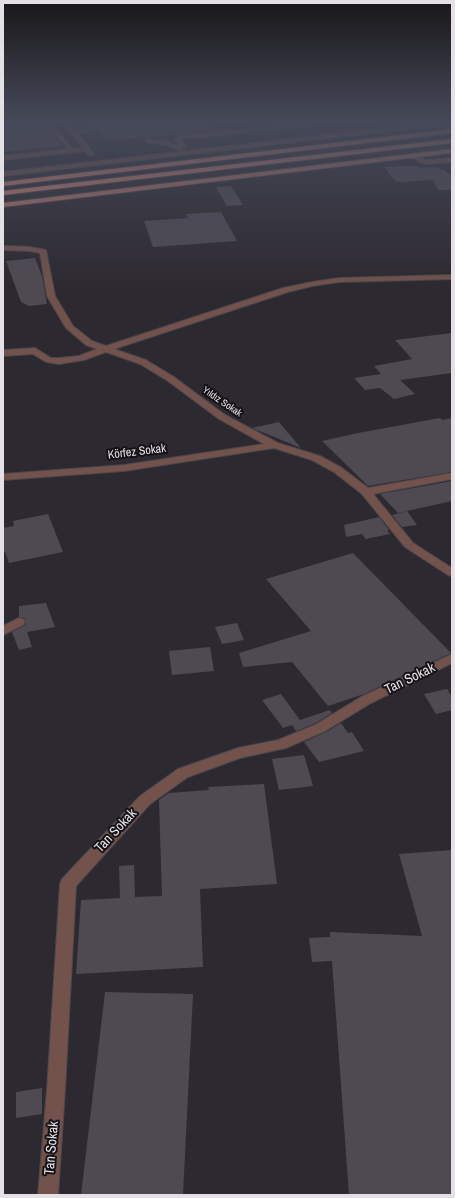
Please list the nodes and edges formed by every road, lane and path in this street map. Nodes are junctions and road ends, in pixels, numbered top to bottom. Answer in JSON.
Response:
{"nodes":[{"id":1,"x":64,"y":177,"type":"edge"},
{"id":2,"x":142,"y":177,"type":"edge"},
{"id":3,"x":238,"y":177,"type":"edge"},
{"id":4,"x":3,"y":184,"type":"edge"},
{"id":5,"x":3,"y":193,"type":"edge"},
{"id":6,"x":3,"y":205,"type":"edge"},
{"id":7,"x":3,"y":248,"type":"edge"},
{"id":8,"x":452,"y":277,"type":"edge"},
{"id":9,"x":104,"y":348,"type":"junction"},
{"id":10,"x":3,"y":353,"type":"edge"},
{"id":11,"x":274,"y":445,"type":"junction"},
{"id":12,"x":452,"y":476,"type":"edge"},
{"id":13,"x":3,"y":477,"type":"edge"},
{"id":14,"x":366,"y":492,"type":"junction"},
{"id":15,"x":452,"y":573,"type":"edge"},
{"id":16,"x":19,"y":622,"type":"dead end"},
{"id":17,"x":3,"y":631,"type":"edge"},
{"id":18,"x":452,"y":658,"type":"edge"},
{"id":19,"x":48,"y":1195,"type":"edge"}],
"edges":[{"from":1,"to":4,"type":"highway"},
{"from":2,"to":5,"type":"highway"},
{"from":3,"to":6,"type":"main road"},
{"from":7,"to":9,"type":"street","name":"Yıldız Sokak"},
{"from":8,"to":9,"type":"street"},
{"from":9,"to":10,"type":"street"},
{"from":9,"to":11,"type":"street","name":"Yıldız Sokak"},
{"from":11,"to":13,"type":"street","name":"Körfez Sokak"},
{"from":11,"to":14,"type":"street","name":"Yıldız Sokak"},
{"from":12,"to":14,"type":"street"},
{"from":14,"to":15,"type":"street","name":"Yıldız Sokak"},
{"from":16,"to":17,"type":"street"},
{"from":18,"to":19,"type":"street","name":"Tan Sokak"}]}
